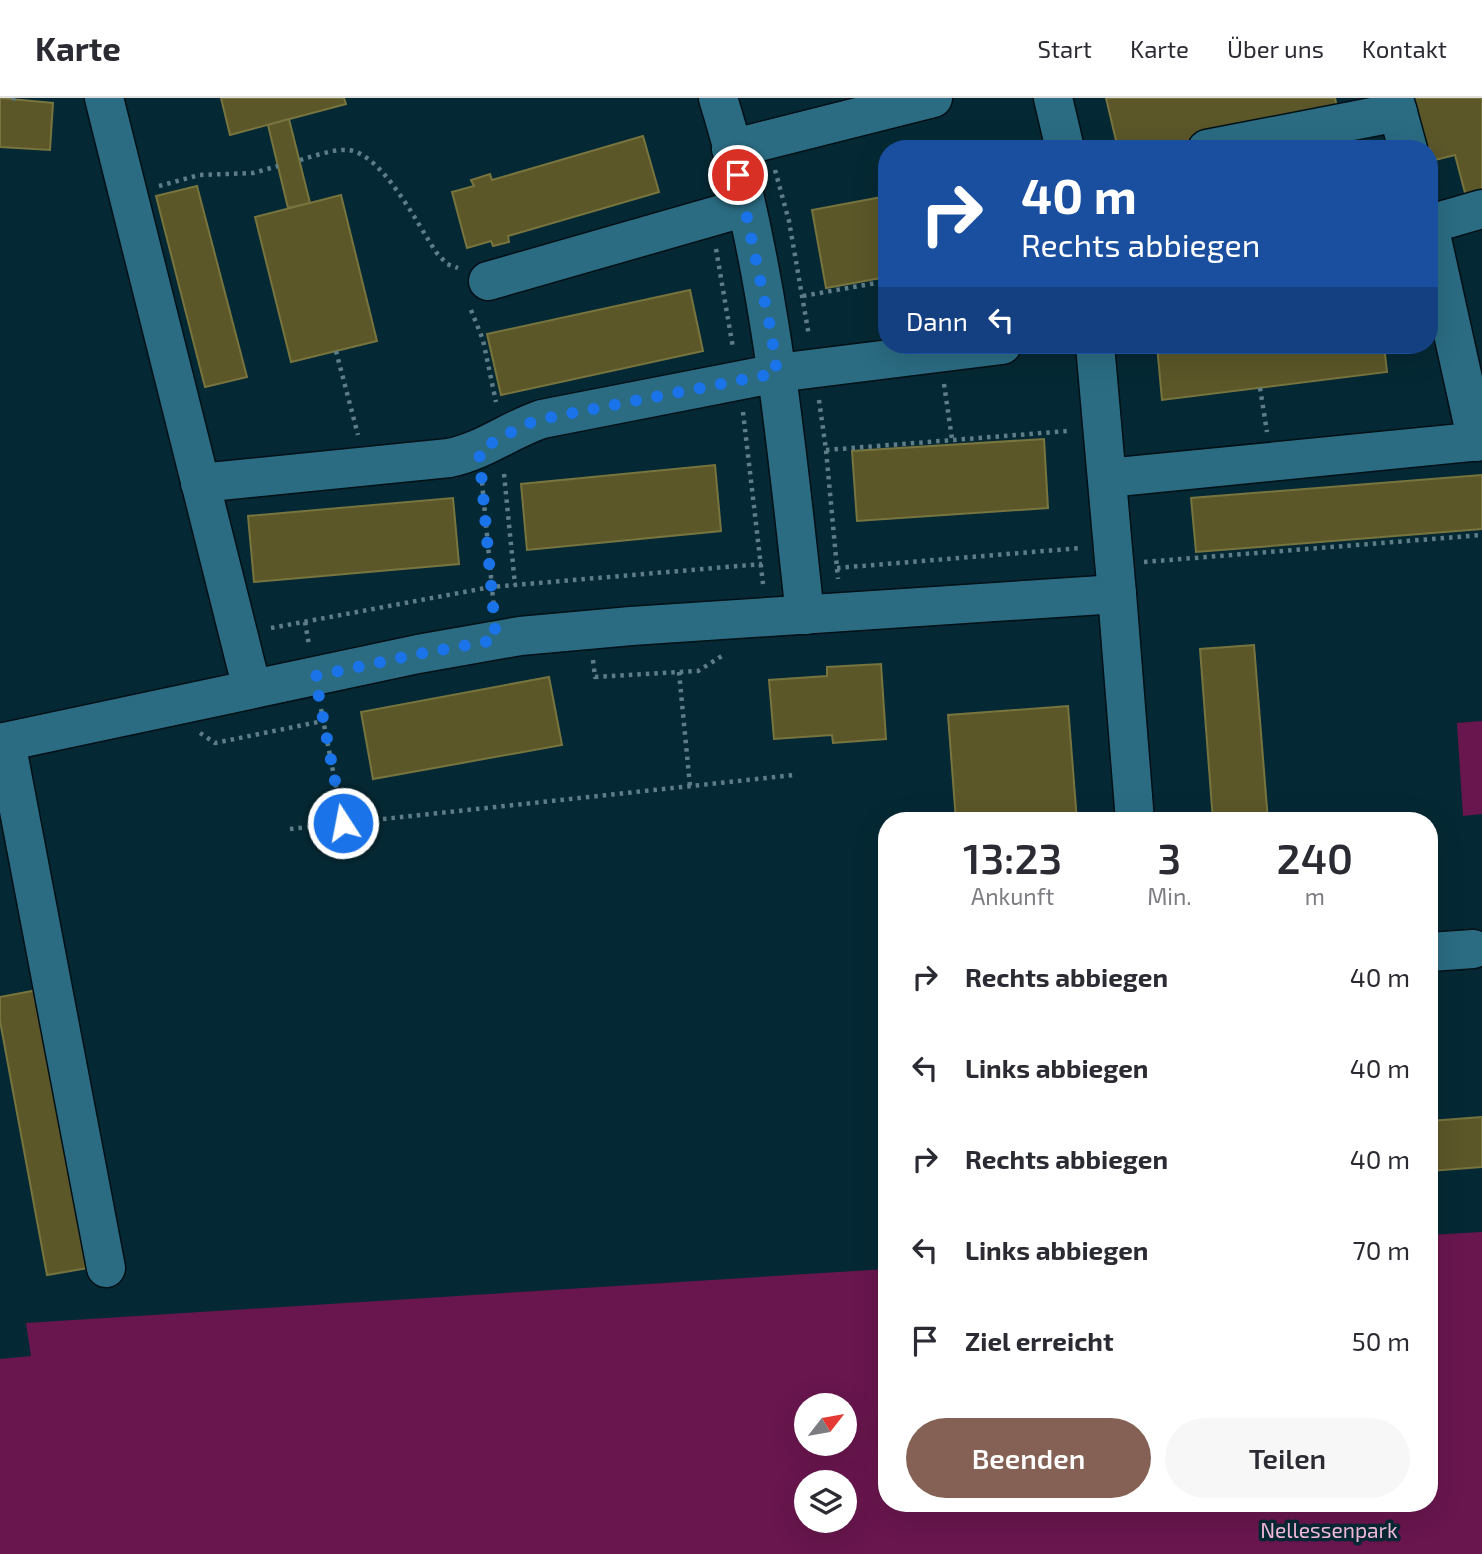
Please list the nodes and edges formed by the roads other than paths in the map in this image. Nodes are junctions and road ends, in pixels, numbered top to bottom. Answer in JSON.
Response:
{"nodes":[{"id":1,"x":104,"y":98,"type":"edge"},
{"id":2,"x":718,"y":98,"type":"edge"},
{"id":3,"x":933,"y":98,"type":"edge"},
{"id":4,"x":1053,"y":98,"type":"edge"},
{"id":5,"x":1396,"y":105,"type":"edge"},
{"id":6,"x":1063,"y":140,"type":"edge"},
{"id":7,"x":1246,"y":140,"type":"edge"},
{"id":8,"x":1406,"y":140,"type":"edge"},
{"id":9,"x":731,"y":149,"type":"junction"},
{"id":10,"x":746,"y":208,"type":"junction"},
{"id":11,"x":1482,"y":209,"type":"edge"},
{"id":12,"x":1438,"y":222,"type":"edge"},
{"id":13,"x":488,"y":281,"type":"road end"},
{"id":14,"x":1438,"y":290,"type":"edge"},
{"id":15,"x":932,"y":354,"type":"edge"},
{"id":16,"x":1096,"y":354,"type":"edge"},
{"id":17,"x":777,"y":373,"type":"junction"},
{"id":18,"x":1479,"y":442,"type":"edge"},
{"id":19,"x":1107,"y":478,"type":"junction"},
{"id":20,"x":200,"y":482,"type":"junction"},
{"id":21,"x":1115,"y":569,"type":"junction"},
{"id":22,"x":805,"y":615,"type":"junction"},
{"id":23,"x":252,"y":689,"type":"junction"},
{"id":24,"x":3,"y":743,"type":"edge"},
{"id":25,"x":1134,"y":812,"type":"edge"},
{"id":26,"x":1473,"y":949,"type":"dead end"},
{"id":27,"x":1438,"y":951,"type":"edge"},
{"id":28,"x":107,"y":1268,"type":"dead end"}],
"edges":[{"from":1,"to":20,"type":"lane"},
{"from":2,"to":9,"type":"lane"},
{"from":3,"to":9,"type":"lane"},
{"from":4,"to":6,"type":"lane"},
{"from":5,"to":7,"type":"lane"},
{"from":5,"to":8,"type":"lane"},
{"from":9,"to":10,"type":"lane"},
{"from":10,"to":13,"type":"lane"},
{"from":10,"to":17,"type":"lane"},
{"from":11,"to":12,"type":"lane"},
{"from":14,"to":18,"type":"lane"},
{"from":15,"to":17,"type":"lane"},
{"from":16,"to":19,"type":"lane"},
{"from":17,"to":20,"type":"lane"},
{"from":17,"to":22,"type":"lane"},
{"from":18,"to":19,"type":"lane"},
{"from":19,"to":21,"type":"lane"},
{"from":20,"to":23,"type":"lane"},
{"from":21,"to":22,"type":"lane"},
{"from":21,"to":25,"type":"lane"},
{"from":22,"to":23,"type":"lane"},
{"from":23,"to":24,"type":"lane"},
{"from":24,"to":28,"type":"lane"},
{"from":26,"to":27,"type":"lane"}]}
